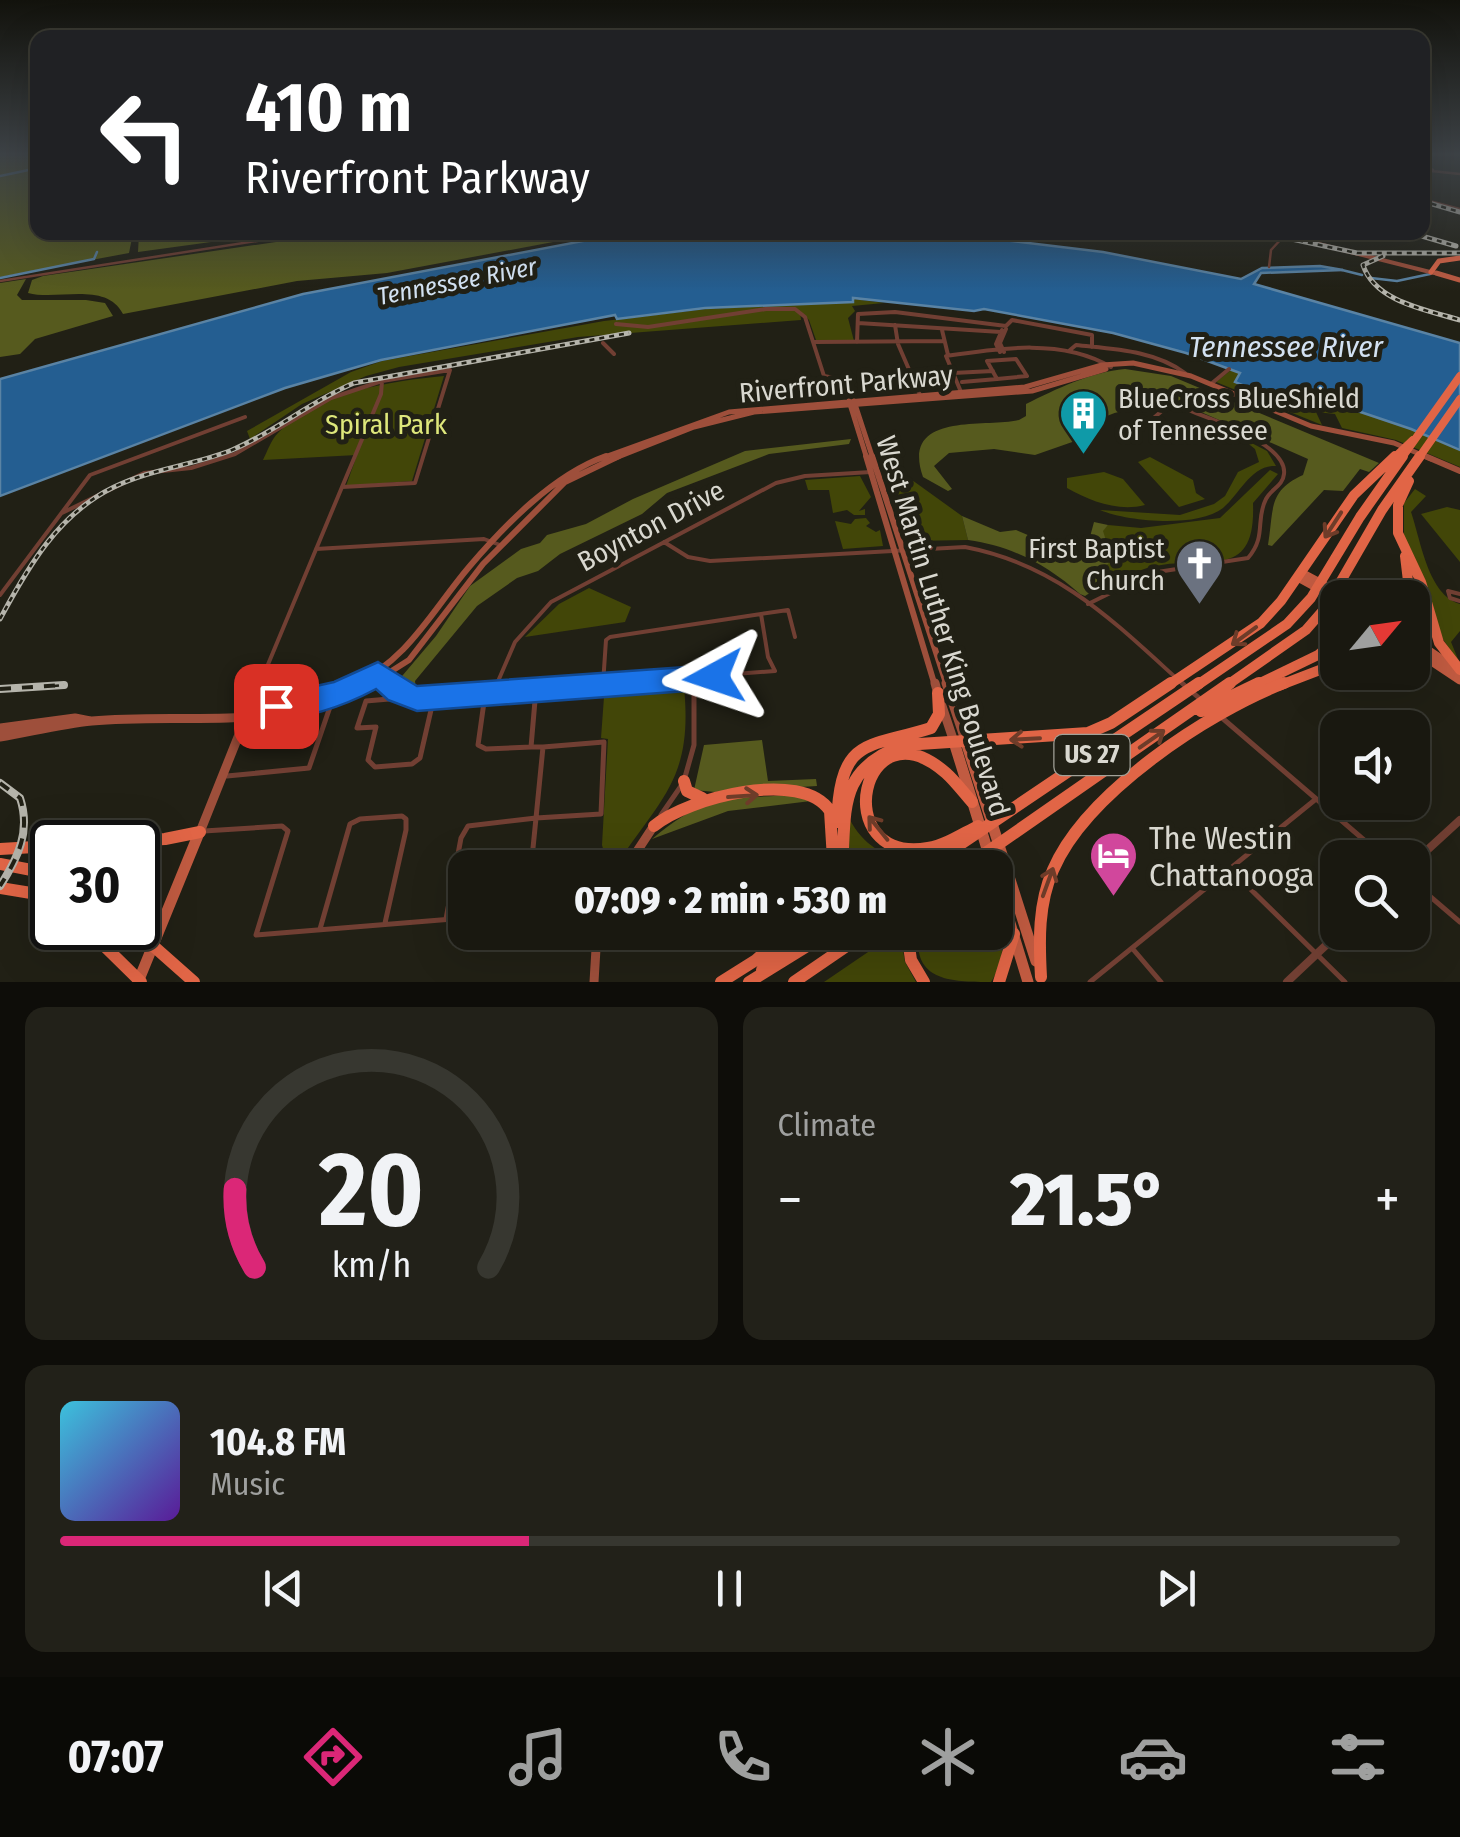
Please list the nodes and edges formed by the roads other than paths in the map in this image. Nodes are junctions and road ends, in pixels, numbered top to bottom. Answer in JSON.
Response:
{"nodes":[{"id":1,"x":1430,"y":201,"type":"edge"},
{"id":2,"x":1460,"y":209,"type":"edge"},
{"id":3,"x":264,"y":240,"type":"edge"},
{"id":4,"x":1280,"y":240,"type":"edge"},
{"id":5,"x":1300,"y":240,"type":"edge"},
{"id":6,"x":1315,"y":240,"type":"edge"},
{"id":7,"x":1312,"y":243,"type":"junction"},
{"id":8,"x":1460,"y":259,"type":"edge"},
{"id":9,"x":1269,"y":267,"type":"dead end"},
{"id":10,"x":1434,"y":272,"type":"junction"},
{"id":11,"x":1460,"y":280,"type":"edge"},
{"id":12,"x":0,"y":282,"type":"edge"},
{"id":13,"x":881,"y":311,"type":"junction"},
{"id":14,"x":906,"y":314,"type":"junction"},
{"id":15,"x":928,"y":317,"type":"junction"},
{"id":16,"x":858,"y":323,"type":"junction"},
{"id":17,"x":616,"y":324,"type":"dead end"},
{"id":18,"x":885,"y":324,"type":"junction"},
{"id":19,"x":895,"y":326,"type":"junction"},
{"id":20,"x":1007,"y":326,"type":"junction"},
{"id":21,"x":908,"y":327,"type":"junction"},
{"id":22,"x":931,"y":328,"type":"junction"},
{"id":23,"x":942,"y":329,"type":"junction"},
{"id":24,"x":1001,"y":332,"type":"junction"},
{"id":25,"x":814,"y":342,"type":"junction"},
{"id":26,"x":857,"y":342,"type":"junction"},
{"id":27,"x":944,"y":342,"type":"junction"},
{"id":28,"x":603,"y":343,"type":"dead end"},
{"id":29,"x":898,"y":344,"type":"junction"},
{"id":30,"x":1092,"y":348,"type":"junction"},
{"id":31,"x":1070,"y":350,"type":"junction"},
{"id":32,"x":1002,"y":352,"type":"junction"},
{"id":33,"x":614,"y":354,"type":"dead end"},
{"id":34,"x":948,"y":355,"type":"junction"},
{"id":35,"x":1110,"y":366,"type":"junction"},
{"id":36,"x":1228,"y":369,"type":"dead end"},
{"id":37,"x":993,"y":371,"type":"junction"},
{"id":38,"x":952,"y":373,"type":"junction"},
{"id":39,"x":1188,"y":375,"type":"junction"},
{"id":40,"x":1460,"y":376,"type":"edge"},
{"id":41,"x":845,"y":380,"type":"dead end"},
{"id":42,"x":998,"y":380,"type":"junction"},
{"id":43,"x":382,"y":381,"type":"junction"},
{"id":44,"x":962,"y":382,"type":"dead end"},
{"id":45,"x":1212,"y":384,"type":"junction"},
{"id":46,"x":962,"y":394,"type":"junction"},
{"id":47,"x":921,"y":397,"type":"junction"},
{"id":48,"x":1460,"y":399,"type":"edge"},
{"id":49,"x":852,"y":402,"type":"junction"},
{"id":50,"x":245,"y":417,"type":"dead end"},
{"id":51,"x":1133,"y":422,"type":"dead end"},
{"id":52,"x":1413,"y":440,"type":"junction"},
{"id":53,"x":1460,"y":471,"type":"edge"},
{"id":54,"x":868,"y":472,"type":"junction"},
{"id":55,"x":878,"y":473,"type":"junction"},
{"id":56,"x":342,"y":488,"type":"junction"},
{"id":57,"x":1401,"y":490,"type":"junction"},
{"id":58,"x":62,"y":513,"type":"junction"},
{"id":59,"x":664,"y":542,"type":"junction"},
{"id":60,"x":1401,"y":542,"type":"junction"},
{"id":61,"x":497,"y":544,"type":"junction"},
{"id":62,"x":316,"y":549,"type":"junction"},
{"id":63,"x":904,"y":551,"type":"junction"},
{"id":64,"x":892,"y":552,"type":"junction"},
{"id":65,"x":1300,"y":575,"type":"junction"},
{"id":66,"x":1407,"y":580,"type":"edge"},
{"id":67,"x":1320,"y":585,"type":"edge"},
{"id":68,"x":1320,"y":588,"type":"edge"},
{"id":69,"x":0,"y":595,"type":"edge"},
{"id":70,"x":1088,"y":604,"type":"junction"},
{"id":71,"x":761,"y":614,"type":"junction"},
{"id":72,"x":794,"y":637,"type":"dead end"},
{"id":73,"x":1430,"y":652,"type":"edge"},
{"id":74,"x":1320,"y":653,"type":"edge"},
{"id":75,"x":1430,"y":660,"type":"edge"},
{"id":76,"x":1320,"y":669,"type":"edge"},
{"id":77,"x":1460,"y":671,"type":"edge"},
{"id":78,"x":1172,"y":675,"type":"junction"},
{"id":79,"x":381,"y":676,"type":"junction"},
{"id":80,"x":694,"y":678,"type":"junction"},
{"id":81,"x":1460,"y":680,"type":"edge"},
{"id":82,"x":603,"y":685,"type":"junction"},
{"id":83,"x":536,"y":689,"type":"junction"},
{"id":84,"x":398,"y":691,"type":"junction"},
{"id":85,"x":494,"y":692,"type":"junction"},
{"id":86,"x":485,"y":693,"type":"junction"},
{"id":87,"x":938,"y":693,"type":"junction"},
{"id":88,"x":434,"y":697,"type":"junction"},
{"id":89,"x":1224,"y":701,"type":"junction"},
{"id":90,"x":331,"y":704,"type":"junction"},
{"id":91,"x":248,"y":712,"type":"junction"},
{"id":92,"x":91,"y":722,"type":"junction"},
{"id":93,"x":0,"y":728,"type":"edge"},
{"id":94,"x":0,"y":737,"type":"edge"},
{"id":95,"x":960,"y":742,"type":"junction"},
{"id":96,"x":530,"y":747,"type":"junction"},
{"id":97,"x":543,"y":747,"type":"junction"},
{"id":98,"x":222,"y":776,"type":"junction"},
{"id":99,"x":684,"y":782,"type":"junction"},
{"id":100,"x":706,"y":799,"type":"junction"},
{"id":101,"x":1316,"y":799,"type":"junction"},
{"id":102,"x":972,"y":802,"type":"junction"},
{"id":103,"x":1007,"y":811,"type":"joint"},
{"id":104,"x":536,"y":818,"type":"junction"},
{"id":105,"x":1460,"y":820,"type":"edge"},
{"id":106,"x":654,"y":826,"type":"junction"},
{"id":107,"x":200,"y":832,"type":"junction"},
{"id":108,"x":1014,"y":834,"type":"joint"},
{"id":109,"x":964,"y":837,"type":"junction"},
{"id":110,"x":160,"y":839,"type":"edge"},
{"id":111,"x":1363,"y":840,"type":"edge"},
{"id":112,"x":30,"y":847,"type":"edge"},
{"id":113,"x":1430,"y":848,"type":"edge"},
{"id":114,"x":0,"y":849,"type":"edge"},
{"id":115,"x":533,"y":850,"type":"edge"},
{"id":116,"x":638,"y":850,"type":"edge"},
{"id":117,"x":834,"y":850,"type":"edge"},
{"id":118,"x":836,"y":850,"type":"edge"},
{"id":119,"x":838,"y":850,"type":"edge"},
{"id":120,"x":948,"y":850,"type":"edge"},
{"id":121,"x":987,"y":850,"type":"edge"},
{"id":122,"x":990,"y":850,"type":"edge"},
{"id":123,"x":0,"y":864,"type":"edge"},
{"id":124,"x":30,"y":868,"type":"edge"},
{"id":125,"x":1229,"y":868,"type":"junction"},
{"id":126,"x":0,"y":888,"type":"edge"},
{"id":127,"x":30,"y":894,"type":"edge"},
{"id":128,"x":1430,"y":897,"type":"edge"},
{"id":129,"x":446,"y":919,"type":"joint"},
{"id":130,"x":1460,"y":922,"type":"edge"},
{"id":131,"x":384,"y":924,"type":"junction"},
{"id":132,"x":320,"y":929,"type":"junction"},
{"id":133,"x":1013,"y":931,"type":"edge"},
{"id":134,"x":1014,"y":934,"type":"junction"},
{"id":135,"x":1132,"y":948,"type":"junction"},
{"id":136,"x":108,"y":950,"type":"edge"},
{"id":137,"x":158,"y":950,"type":"edge"},
{"id":138,"x":596,"y":950,"type":"edge"},
{"id":139,"x":767,"y":950,"type":"edge"},
{"id":140,"x":785,"y":950,"type":"edge"},
{"id":141,"x":801,"y":950,"type":"edge"},
{"id":142,"x":841,"y":950,"type":"edge"},
{"id":143,"x":910,"y":950,"type":"edge"},
{"id":144,"x":1321,"y":950,"type":"edge"},
{"id":145,"x":1317,"y":954,"type":"junction"},
{"id":146,"x":180,"y":969,"type":"joint"},
{"id":147,"x":1040,"y":981,"type":"edge"},
{"id":148,"x":137,"y":982,"type":"edge"},
{"id":149,"x":194,"y":982,"type":"edge"},
{"id":150,"x":594,"y":982,"type":"edge"},
{"id":151,"x":721,"y":982,"type":"edge"},
{"id":152,"x":749,"y":982,"type":"edge"},
{"id":153,"x":794,"y":982,"type":"edge"},
{"id":154,"x":924,"y":982,"type":"edge"},
{"id":155,"x":998,"y":982,"type":"edge"},
{"id":156,"x":1090,"y":982,"type":"edge"},
{"id":157,"x":1161,"y":982,"type":"edge"},
{"id":158,"x":1287,"y":982,"type":"edge"},
{"id":159,"x":1345,"y":982,"type":"edge"}],
"edges":[{"from":1,"to":2,"type":"street"},
{"from":3,"to":12,"type":"street"},
{"from":4,"to":9,"type":"street"},
{"from":5,"to":7,"type":"main road"},
{"from":6,"to":7,"type":"street"},
{"from":7,"to":10,"type":"main road"},
{"from":8,"to":10,"type":"highway"},
{"from":10,"to":11,"type":"main road"},
{"from":13,"to":14,"type":"street"},
{"from":13,"to":16,"type":"street"},
{"from":13,"to":18,"type":"street"},
{"from":14,"to":15,"type":"street"},
{"from":14,"to":21,"type":"street"},
{"from":15,"to":20,"type":"street"},
{"from":15,"to":22,"type":"street"},
{"from":16,"to":18,"type":"street"},
{"from":16,"to":26,"type":"street"},
{"from":17,"to":25,"type":"street"},
{"from":18,"to":19,"type":"street"},
{"from":19,"to":21,"type":"street"},
{"from":19,"to":29,"type":"street"},
{"from":20,"to":24,"type":"street"},
{"from":20,"to":30,"type":"street"},
{"from":20,"to":32,"type":"street"},
{"from":21,"to":22,"type":"street"},
{"from":22,"to":23,"type":"street"},
{"from":23,"to":24,"type":"street"},
{"from":23,"to":27,"type":"street"},
{"from":24,"to":32,"type":"street"},
{"from":25,"to":26,"type":"street"},
{"from":25,"to":41,"type":"street"},
{"from":26,"to":29,"type":"street"},
{"from":27,"to":29,"type":"street"},
{"from":27,"to":34,"type":"street"},
{"from":28,"to":33,"type":"street"},
{"from":29,"to":47,"type":"street"},
{"from":30,"to":31,"type":"street"},
{"from":30,"to":39,"type":"street"},
{"from":31,"to":32,"type":"street"},
{"from":31,"to":35,"type":"street"},
{"from":32,"to":34,"type":"street"},
{"from":34,"to":38,"type":"street"},
{"from":35,"to":39,"type":"main road","name":"Riverfront Parkway"},
{"from":35,"to":46,"type":"main road","name":"Riverfront Parkway"},
{"from":36,"to":45,"type":"street"},
{"from":37,"to":38,"type":"street"},
{"from":37,"to":42,"type":"street"},
{"from":37,"to":42,"type":"street"},
{"from":38,"to":46,"type":"street"},
{"from":39,"to":45,"type":"main road","name":"Riverfront Parkway"},
{"from":40,"to":52,"type":"highway","number":"US 27"},
{"from":42,"to":44,"type":"street"},
{"from":43,"to":56,"type":"street"},
{"from":43,"to":56,"type":"street"},
{"from":43,"to":58,"type":"street"},
{"from":45,"to":53,"type":"main road","name":"Riverfront Parkway"},
{"from":46,"to":47,"type":"main road","name":"Riverfront Parkway"},
{"from":47,"to":49,"type":"main road","name":"Riverfront Parkway"},
{"from":48,"to":57,"type":"highway"},
{"from":49,"to":54,"type":"main road","name":"West Martin Luther King Boulevard"},
{"from":49,"to":55,"type":"main road","name":"West Martin Luther King Boulevard"},
{"from":49,"to":61,"type":"main road","name":"Riverfront Parkway"},
{"from":50,"to":58,"type":"street"},
{"from":51,"to":70,"type":"street"},
{"from":52,"to":65,"type":"highway","one_way":true},
{"from":52,"to":103,"type":"highway","number":"US 27"},
{"from":54,"to":55,"type":"street","name":"Boynton Drive"},
{"from":54,"to":59,"type":"street","name":"Boynton Drive"},
{"from":54,"to":64,"type":"main road","name":"West Martin Luther King Boulevard"},
{"from":55,"to":63,"type":"main road","name":"West Martin Luther King Boulevard"},
{"from":56,"to":62,"type":"street"},
{"from":57,"to":60,"type":"highway"},
{"from":57,"to":89,"type":"highway"},
{"from":58,"to":69,"type":"street"},
{"from":59,"to":64,"type":"street"},
{"from":59,"to":85,"type":"street","name":"Boynton Drive"},
{"from":60,"to":66,"type":"highway"},
{"from":60,"to":77,"type":"highway"},
{"from":61,"to":62,"type":"street"},
{"from":61,"to":79,"type":"main road","name":"Riverfront Parkway"},
{"from":62,"to":91,"type":"street"},
{"from":63,"to":64,"type":"street"},
{"from":63,"to":70,"type":"street"},
{"from":63,"to":95,"type":"main road","name":"West Martin Luther King Boulevard"},
{"from":64,"to":87,"type":"main road","name":"West Martin Luther King Boulevard"},
{"from":65,"to":67,"type":"main road"},
{"from":65,"to":68,"type":"main road"},
{"from":65,"to":78,"type":"highway","one_way":true},
{"from":70,"to":78,"type":"street"},
{"from":71,"to":72,"type":"street"},
{"from":71,"to":80,"type":"street"},
{"from":71,"to":82,"type":"street"},
{"from":73,"to":77,"type":"main road"},
{"from":74,"to":89,"type":"highway"},
{"from":75,"to":81,"type":"main road"},
{"from":76,"to":89,"type":"highway"},
{"from":78,"to":95,"type":"highway","one_way":true},
{"from":78,"to":101,"type":"street"},
{"from":79,"to":84,"type":"street"},
{"from":79,"to":90,"type":"main road","name":"Riverfront Parkway"},
{"from":79,"to":91,"type":"main road","name":"Riverfront Parkway"},
{"from":80,"to":82,"type":"street"},
{"from":80,"to":99,"type":"street"},
{"from":82,"to":83,"type":"street"},
{"from":83,"to":85,"type":"street"},
{"from":83,"to":96,"type":"street"},
{"from":84,"to":88,"type":"street"},
{"from":84,"to":88,"type":"street"},
{"from":85,"to":86,"type":"street"},
{"from":86,"to":88,"type":"street"},
{"from":86,"to":96,"type":"street"},
{"from":87,"to":95,"type":"main road","name":"West Martin Luther King Boulevard"},
{"from":87,"to":118,"type":"highway"},
{"from":108,"to":89,"type":"highway","number":"US 27","one_way":true},
{"from":147,"to":89,"type":"highway","one_way":true},
{"from":90,"to":91,"type":"main road","name":"Riverfront Parkway"},
{"from":90,"to":98,"type":"street"},
{"from":91,"to":92,"type":"main road","name":"Riverfront Parkway"},
{"from":91,"to":98,"type":"main road"},
{"from":92,"to":93,"type":"main road","name":"Riverfront Parkway"},
{"from":92,"to":94,"type":"main road","name":"Riverfront Parkway"},
{"from":95,"to":102,"type":"main road","name":"West Martin Luther King Boulevard"},
{"from":95,"to":119,"type":"highway"},
{"from":95,"to":147,"type":"main road","name":"West Martin Luther King Boulevard"},
{"from":96,"to":97,"type":"street"},
{"from":97,"to":104,"type":"street"},
{"from":97,"to":104,"type":"street"},
{"from":98,"to":107,"type":"main road"},
{"from":99,"to":100,"type":"highway"},
{"from":99,"to":106,"type":"street"},
{"from":100,"to":106,"type":"highway"},
{"from":100,"to":117,"type":"highway","one_way":true},
{"from":101,"to":111,"type":"street"},
{"from":101,"to":125,"type":"street"},
{"from":109,"to":102,"type":"highway","one_way":true},
{"from":102,"to":121,"type":"main road","name":"West Martin Luther King Boulevard"},
{"from":103,"to":109,"type":"highway","number":"US 27"},
{"from":104,"to":115,"type":"street"},
{"from":104,"to":129,"type":"street"},
{"from":105,"to":113,"type":"street"},
{"from":106,"to":116,"type":"main road"},
{"from":107,"to":110,"type":"highway"},
{"from":107,"to":132,"type":"street"},
{"from":107,"to":148,"type":"main road"},
{"from":108,"to":122,"type":"highway","number":"US 27"},
{"from":109,"to":120,"type":"highway","number":"US 27"},
{"from":112,"to":114,"type":"highway"},
{"from":123,"to":124,"type":"highway"},
{"from":125,"to":135,"type":"street"},
{"from":125,"to":145,"type":"street"},
{"from":126,"to":127,"type":"highway"},
{"from":128,"to":130,"type":"street"},
{"from":129,"to":131,"type":"street"},
{"from":131,"to":132,"type":"street"},
{"from":131,"to":132,"type":"street"},
{"from":133,"to":134,"type":"main road","name":"West Martin Luther King Boulevard"},
{"from":134,"to":147,"type":"main road","name":"West Martin Luther King Boulevard"},
{"from":134,"to":155,"type":"highway"},
{"from":135,"to":156,"type":"street"},
{"from":135,"to":157,"type":"street"},
{"from":136,"to":148,"type":"highway"},
{"from":137,"to":146,"type":"highway"},
{"from":138,"to":150,"type":"main road"},
{"from":139,"to":151,"type":"highway"},
{"from":140,"to":152,"type":"highway"},
{"from":141,"to":152,"type":"highway"},
{"from":142,"to":153,"type":"highway"},
{"from":143,"to":154,"type":"highway"},
{"from":144,"to":145,"type":"street"},
{"from":145,"to":158,"type":"street"},
{"from":145,"to":159,"type":"street"},
{"from":146,"to":149,"type":"highway"}]}
